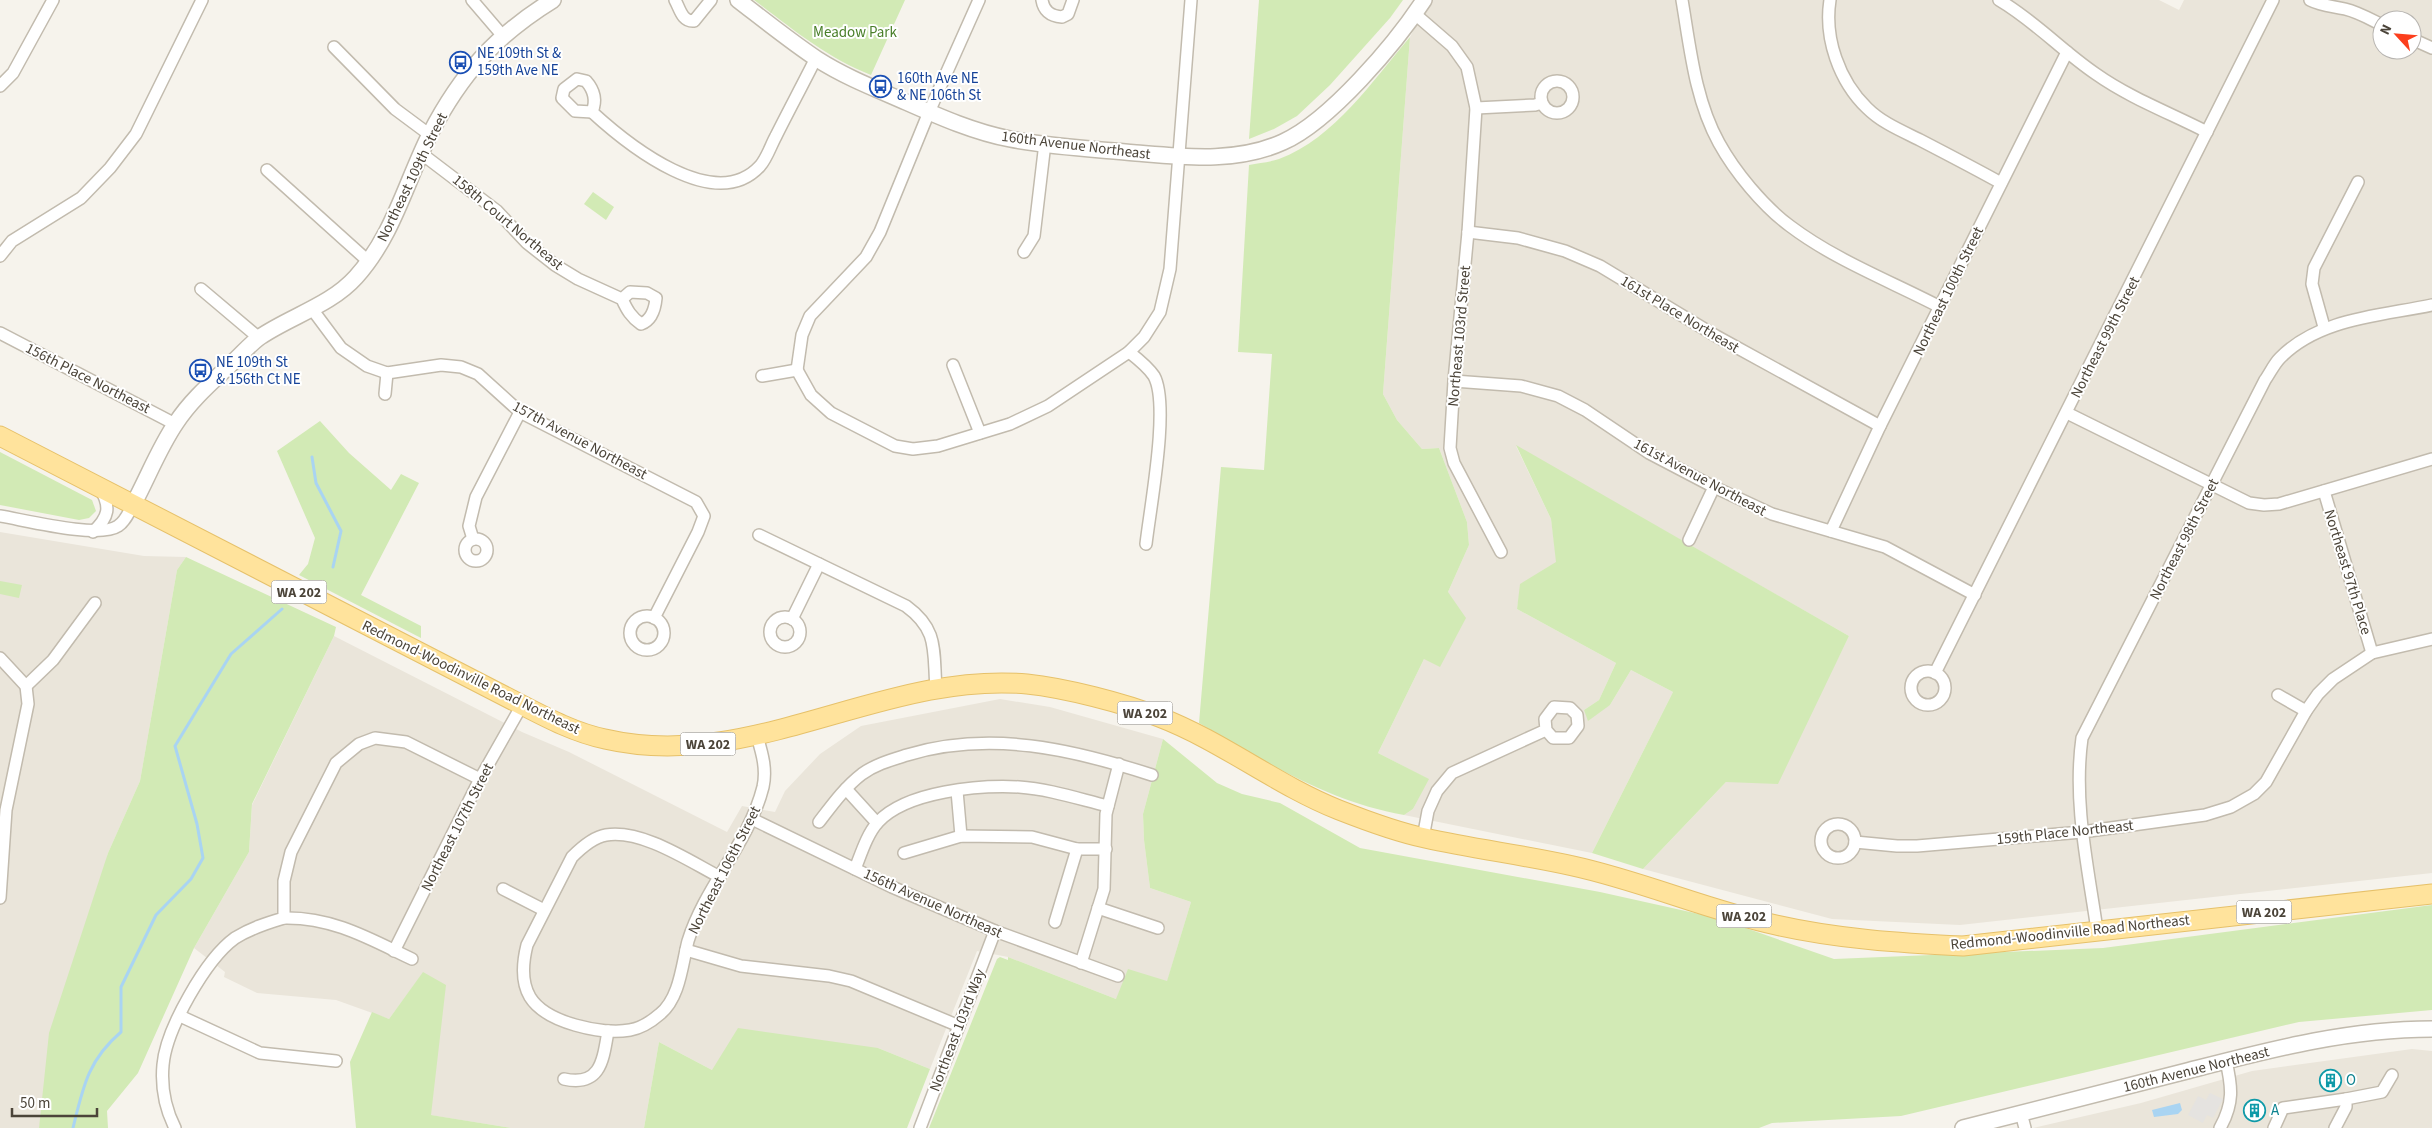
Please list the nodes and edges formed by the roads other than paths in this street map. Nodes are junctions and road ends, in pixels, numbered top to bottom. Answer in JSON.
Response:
{"nodes":[{"id":1,"x":53,"y":0,"type":"edge"},
{"id":2,"x":202,"y":0,"type":"edge"},
{"id":3,"x":472,"y":0,"type":"edge"},
{"id":4,"x":553,"y":0,"type":"edge"},
{"id":5,"x":675,"y":0,"type":"edge"},
{"id":6,"x":711,"y":0,"type":"edge"},
{"id":7,"x":738,"y":0,"type":"edge"},
{"id":8,"x":978,"y":0,"type":"edge"},
{"id":9,"x":1042,"y":0,"type":"edge"},
{"id":10,"x":1073,"y":0,"type":"edge"},
{"id":11,"x":1191,"y":0,"type":"edge"},
{"id":12,"x":1424,"y":0,"type":"edge"},
{"id":13,"x":1682,"y":0,"type":"edge"},
{"id":14,"x":1830,"y":0,"type":"edge"},
{"id":15,"x":1999,"y":0,"type":"edge"},
{"id":16,"x":2273,"y":0,"type":"edge"},
{"id":17,"x":2310,"y":0,"type":"edge"},
{"id":18,"x":1415,"y":14,"type":"junction"},
{"id":19,"x":2372,"y":20,"type":"edge"},
{"id":20,"x":502,"y":35,"type":"junction"},
{"id":21,"x":334,"y":47,"type":"dead end"},
{"id":22,"x":2067,"y":52,"type":"junction"},
{"id":23,"x":816,"y":58,"type":"junction"},
{"id":24,"x":0,"y":86,"type":"edge"},
{"id":25,"x":1542,"y":103,"type":"dead end"},
{"id":26,"x":1476,"y":108,"type":"junction"},
{"id":27,"x":592,"y":112,"type":"dead end"},
{"id":28,"x":929,"y":112,"type":"junction"},
{"id":29,"x":2207,"y":132,"type":"junction"},
{"id":30,"x":430,"y":135,"type":"junction"},
{"id":31,"x":1045,"y":143,"type":"junction"},
{"id":32,"x":422,"y":154,"type":"junction"},
{"id":33,"x":1180,"y":157,"type":"junction"},
{"id":34,"x":267,"y":170,"type":"dead end"},
{"id":35,"x":2358,"y":182,"type":"dead end"},
{"id":36,"x":2001,"y":183,"type":"junction"},
{"id":37,"x":1468,"y":232,"type":"junction"},
{"id":38,"x":1024,"y":252,"type":"dead end"},
{"id":39,"x":0,"y":256,"type":"edge"},
{"id":40,"x":368,"y":261,"type":"junction"},
{"id":41,"x":201,"y":289,"type":"dead end"},
{"id":42,"x":622,"y":299,"type":"dead end"},
{"id":43,"x":2432,"y":305,"type":"edge"},
{"id":44,"x":1940,"y":307,"type":"junction"},
{"id":45,"x":312,"y":309,"type":"junction"},
{"id":46,"x":2324,"y":327,"type":"junction"},
{"id":47,"x":0,"y":333,"type":"edge"},
{"id":48,"x":259,"y":338,"type":"junction"},
{"id":49,"x":1129,"y":352,"type":"junction"},
{"id":50,"x":953,"y":365,"type":"dead end"},
{"id":51,"x":797,"y":370,"type":"junction"},
{"id":52,"x":388,"y":373,"type":"junction"},
{"id":53,"x":762,"y":376,"type":"dead end"},
{"id":54,"x":1454,"y":381,"type":"junction"},
{"id":55,"x":385,"y":394,"type":"dead end"},
{"id":56,"x":520,"y":412,"type":"junction"},
{"id":57,"x":2067,"y":413,"type":"junction"},
{"id":58,"x":175,"y":424,"type":"junction"},
{"id":59,"x":1880,"y":426,"type":"junction"},
{"id":60,"x":980,"y":433,"type":"junction"},
{"id":61,"x":0,"y":436,"type":"edge"},
{"id":62,"x":2432,"y":459,"type":"edge"},
{"id":63,"x":98,"y":486,"type":"junction"},
{"id":64,"x":2212,"y":486,"type":"junction"},
{"id":65,"x":1714,"y":487,"type":"junction"},
{"id":66,"x":2324,"y":491,"type":"junction"},
{"id":67,"x":134,"y":503,"type":"junction"},
{"id":68,"x":0,"y":516,"type":"edge"},
{"id":69,"x":1831,"y":531,"type":"junction"},
{"id":70,"x":93,"y":532,"type":"junction"},
{"id":71,"x":760,"y":535,"type":"dead end"},
{"id":72,"x":472,"y":539,"type":"dead end"},
{"id":73,"x":1689,"y":540,"type":"dead end"},
{"id":74,"x":1146,"y":544,"type":"dead end"},
{"id":75,"x":1500,"y":552,"type":"dead end"},
{"id":76,"x":819,"y":564,"type":"junction"},
{"id":77,"x":1975,"y":595,"type":"junction"},
{"id":78,"x":95,"y":603,"type":"dead end"},
{"id":79,"x":654,"y":618,"type":"dead end"},
{"id":80,"x":792,"y":619,"type":"dead end"},
{"id":81,"x":2432,"y":638,"type":"edge"},
{"id":82,"x":2372,"y":653,"type":"junction"},
{"id":83,"x":0,"y":658,"type":"edge"},
{"id":84,"x":1935,"y":673,"type":"dead end"},
{"id":85,"x":26,"y":686,"type":"junction"},
{"id":86,"x":936,"y":688,"type":"junction"},
{"id":87,"x":2278,"y":695,"type":"dead end"},
{"id":88,"x":522,"y":706,"type":"junction"},
{"id":89,"x":2306,"y":711,"type":"junction"},
{"id":90,"x":1546,"y":730,"type":"dead end"},
{"id":91,"x":757,"y":736,"type":"junction"},
{"id":92,"x":1119,"y":764,"type":"junction"},
{"id":93,"x":1152,"y":775,"type":"dead end"},
{"id":94,"x":480,"y":779,"type":"junction"},
{"id":95,"x":846,"y":789,"type":"junction"},
{"id":96,"x":958,"y":791,"type":"junction"},
{"id":97,"x":1108,"y":806,"type":"junction"},
{"id":98,"x":752,"y":819,"type":"junction"},
{"id":99,"x":819,"y":822,"type":"dead end"},
{"id":100,"x":877,"y":823,"type":"junction"},
{"id":101,"x":2082,"y":832,"type":"junction"},
{"id":102,"x":961,"y":836,"type":"junction"},
{"id":103,"x":1422,"y":838,"type":"junction"},
{"id":104,"x":1855,"y":842,"type":"dead end"},
{"id":105,"x":1077,"y":849,"type":"junction"},
{"id":106,"x":1106,"y":849,"type":"junction"},
{"id":107,"x":904,"y":853,"type":"dead end"},
{"id":108,"x":855,"y":869,"type":"junction"},
{"id":109,"x":720,"y":877,"type":"junction"},
{"id":110,"x":503,"y":889,"type":"dead end"},
{"id":111,"x":2432,"y":894,"type":"edge"},
{"id":112,"x":0,"y":898,"type":"edge"},
{"id":113,"x":1098,"y":908,"type":"junction"},
{"id":114,"x":544,"y":910,"type":"junction"},
{"id":115,"x":284,"y":918,"type":"junction"},
{"id":116,"x":1055,"y":922,"type":"dead end"},
{"id":117,"x":1158,"y":928,"type":"dead end"},
{"id":118,"x":2097,"y":930,"type":"junction"},
{"id":119,"x":995,"y":932,"type":"junction"},
{"id":120,"x":686,"y":950,"type":"junction"},
{"id":121,"x":394,"y":951,"type":"junction"},
{"id":122,"x":412,"y":960,"type":"dead end"},
{"id":123,"x":1081,"y":963,"type":"junction"},
{"id":124,"x":1118,"y":976,"type":"dead end"},
{"id":125,"x":180,"y":1016,"type":"junction"},
{"id":126,"x":959,"y":1026,"type":"junction"},
{"id":127,"x":2432,"y":1029,"type":"edge"},
{"id":128,"x":608,"y":1031,"type":"junction"},
{"id":129,"x":336,"y":1061,"type":"dead end"},
{"id":130,"x":2226,"y":1061,"type":"junction"},
{"id":131,"x":2392,"y":1075,"type":"dead end"},
{"id":132,"x":564,"y":1079,"type":"dead end"},
{"id":133,"x":2346,"y":1099,"type":"junction"},
{"id":134,"x":2023,"y":1121,"type":"edge"},
{"id":135,"x":175,"y":1128,"type":"edge"},
{"id":136,"x":920,"y":1128,"type":"edge"},
{"id":137,"x":1963,"y":1128,"type":"edge"},
{"id":138,"x":2220,"y":1128,"type":"edge"},
{"id":139,"x":2274,"y":1128,"type":"edge"},
{"id":140,"x":2335,"y":1128,"type":"edge"}],
"edges":[{"from":1,"to":24,"type":"street"},
{"from":2,"to":39,"type":"street"},
{"from":3,"to":20,"type":"street"},
{"from":4,"to":20,"type":"street"},
{"from":5,"to":6,"type":"street"},
{"from":7,"to":23,"type":"street","name":"160th Avenue Northeast"},
{"from":8,"to":28,"type":"street"},
{"from":9,"to":10,"type":"street"},
{"from":11,"to":33,"type":"street"},
{"from":12,"to":18,"type":"street","name":"160th Avenue Northeast"},
{"from":13,"to":44,"type":"street"},
{"from":14,"to":36,"type":"street"},
{"from":15,"to":22,"type":"street"},
{"from":16,"to":29,"type":"street","name":"Northeast 99th Street"},
{"from":17,"to":19,"type":"street"},
{"from":18,"to":26,"type":"street","name":"Northeast 103rd Street"},
{"from":18,"to":33,"type":"street","name":"160th Avenue Northeast"},
{"from":20,"to":30,"type":"street","name":"Northeast 109th Street"},
{"from":21,"to":30,"type":"street"},
{"from":22,"to":29,"type":"street"},
{"from":22,"to":36,"type":"street","name":"Northeast 100th Street"},
{"from":23,"to":27,"type":"street"},
{"from":23,"to":28,"type":"street","name":"160th Avenue Northeast"},
{"from":25,"to":26,"type":"street"},
{"from":26,"to":37,"type":"street","name":"Northeast 103rd Street"},
{"from":28,"to":31,"type":"street","name":"160th Avenue Northeast"},
{"from":28,"to":51,"type":"street"},
{"from":29,"to":57,"type":"street","name":"Northeast 99th Street"},
{"from":30,"to":32,"type":"street","name":"Northeast 109th Street"},
{"from":31,"to":33,"type":"street","name":"160th Avenue Northeast"},
{"from":31,"to":38,"type":"street"},
{"from":32,"to":40,"type":"street","name":"Northeast 109th Street"},
{"from":32,"to":42,"type":"street","name":"158th Court Northeast"},
{"from":33,"to":49,"type":"street"},
{"from":34,"to":40,"type":"street"},
{"from":35,"to":46,"type":"street"},
{"from":36,"to":44,"type":"street","name":"Northeast 100th Street"},
{"from":37,"to":54,"type":"street","name":"Northeast 103rd Street"},
{"from":37,"to":59,"type":"street","name":"161st Place Northeast"},
{"from":40,"to":45,"type":"street","name":"Northeast 109th Street"},
{"from":41,"to":48,"type":"street"},
{"from":43,"to":46,"type":"street"},
{"from":44,"to":59,"type":"street","name":"Northeast 100th Street"},
{"from":45,"to":48,"type":"street","name":"Northeast 109th Street"},
{"from":45,"to":52,"type":"street","name":"157th Avenue Northeast"},
{"from":46,"to":64,"type":"street","name":"Northeast 98th Street"},
{"from":47,"to":58,"type":"street","name":"156th Place Northeast"},
{"from":48,"to":58,"type":"street","name":"Northeast 109th Street"},
{"from":49,"to":60,"type":"street"},
{"from":49,"to":74,"type":"street"},
{"from":50,"to":60,"type":"street"},
{"from":51,"to":53,"type":"street"},
{"from":51,"to":60,"type":"street"},
{"from":52,"to":55,"type":"street"},
{"from":52,"to":56,"type":"street","name":"157th Avenue Northeast"},
{"from":54,"to":65,"type":"street","name":"161st Avenue Northeast"},
{"from":54,"to":75,"type":"street","name":"Northeast 103rd Street"},
{"from":56,"to":72,"type":"street"},
{"from":56,"to":79,"type":"street","name":"157th Avenue Northeast"},
{"from":57,"to":64,"type":"street"},
{"from":57,"to":77,"type":"street","name":"Northeast 99th Street"},
{"from":58,"to":67,"type":"street","name":"Northeast 109th Street"},
{"from":59,"to":69,"type":"street","name":"Northeast 100th Street"},
{"from":61,"to":63,"type":"main road","name":"Redmond-Woodinville Road Northeast","number":"WA 202"},
{"from":62,"to":66,"type":"street"},
{"from":63,"to":67,"type":"main road","name":"Redmond-Woodinville Road Northeast","number":"WA 202"},
{"from":63,"to":70,"type":"street"},
{"from":64,"to":66,"type":"street"},
{"from":64,"to":101,"type":"street","name":"Northeast 98th Street"},
{"from":65,"to":69,"type":"street","name":"161st Avenue Northeast"},
{"from":65,"to":73,"type":"street"},
{"from":66,"to":82,"type":"street","name":"Northeast 97th Place"},
{"from":67,"to":70,"type":"street"},
{"from":67,"to":88,"type":"main road","name":"Redmond-Woodinville Road Northeast","number":"WA 202"},
{"from":68,"to":70,"type":"street"},
{"from":69,"to":77,"type":"street","name":"161st Avenue Northeast"},
{"from":71,"to":76,"type":"street"},
{"from":76,"to":80,"type":"street"},
{"from":76,"to":86,"type":"street"},
{"from":77,"to":84,"type":"street","name":"Northeast 99th Street"},
{"from":78,"to":85,"type":"street"},
{"from":81,"to":82,"type":"street"},
{"from":82,"to":89,"type":"street"},
{"from":83,"to":85,"type":"street"},
{"from":85,"to":112,"type":"street"},
{"from":86,"to":91,"type":"main road","name":"Redmond-Woodinville Road Northeast","number":"WA 202"},
{"from":86,"to":103,"type":"main road","name":"Redmond-Woodinville Road Northeast","number":"WA 202"},
{"from":87,"to":89,"type":"street"},
{"from":88,"to":91,"type":"main road","name":"Redmond-Woodinville Road Northeast","number":"WA 202"},
{"from":88,"to":94,"type":"street","name":"Northeast 107th Street"},
{"from":89,"to":101,"type":"street","name":"159th Place Northeast"},
{"from":90,"to":103,"type":"street"},
{"from":91,"to":98,"type":"street","name":"Northeast 106th Street"},
{"from":92,"to":93,"type":"street"},
{"from":92,"to":95,"type":"street"},
{"from":92,"to":97,"type":"street"},
{"from":94,"to":115,"type":"street"},
{"from":94,"to":121,"type":"street","name":"Northeast 107th Street"},
{"from":95,"to":99,"type":"street"},
{"from":95,"to":100,"type":"street"},
{"from":96,"to":97,"type":"street"},
{"from":96,"to":100,"type":"street"},
{"from":96,"to":102,"type":"street"},
{"from":97,"to":106,"type":"street"},
{"from":98,"to":108,"type":"street","name":"156th Avenue Northeast"},
{"from":98,"to":109,"type":"street","name":"Northeast 106th Street"},
{"from":100,"to":108,"type":"street"},
{"from":101,"to":104,"type":"street","name":"159th Place Northeast"},
{"from":101,"to":118,"type":"street","name":"Northeast 98th Street"},
{"from":102,"to":105,"type":"street"},
{"from":102,"to":107,"type":"street"},
{"from":103,"to":118,"type":"main road","name":"Redmond-Woodinville Road Northeast","number":"WA 202"},
{"from":105,"to":106,"type":"street"},
{"from":105,"to":116,"type":"street"},
{"from":106,"to":113,"type":"street"},
{"from":108,"to":119,"type":"street","name":"156th Avenue Northeast"},
{"from":109,"to":114,"type":"street"},
{"from":109,"to":120,"type":"street","name":"Northeast 106th Street"},
{"from":110,"to":114,"type":"street"},
{"from":111,"to":118,"type":"main road","name":"Redmond-Woodinville Road Northeast","number":"WA 202"},
{"from":113,"to":117,"type":"street"},
{"from":113,"to":123,"type":"street"},
{"from":114,"to":128,"type":"street"},
{"from":115,"to":121,"type":"street"},
{"from":115,"to":125,"type":"street"},
{"from":119,"to":123,"type":"street","name":"156th Avenue Northeast"},
{"from":119,"to":126,"type":"street","name":"Northeast 103rd Way"},
{"from":120,"to":126,"type":"street"},
{"from":120,"to":128,"type":"street","name":"Northeast 106th Street"},
{"from":121,"to":122,"type":"street"},
{"from":123,"to":124,"type":"street","name":"156th Avenue Northeast"},
{"from":125,"to":129,"type":"street"},
{"from":125,"to":135,"type":"street"},
{"from":126,"to":136,"type":"street","name":"Northeast 103rd Way"},
{"from":127,"to":130,"type":"street","name":"160th Avenue Northeast"},
{"from":128,"to":132,"type":"street"},
{"from":130,"to":134,"type":"street","name":"160th Avenue Northeast"},
{"from":130,"to":138,"type":"street"},
{"from":131,"to":133,"type":"street"},
{"from":133,"to":139,"type":"street"},
{"from":133,"to":140,"type":"street"},
{"from":134,"to":137,"type":"street","name":"160th Avenue Northeast"}]}
